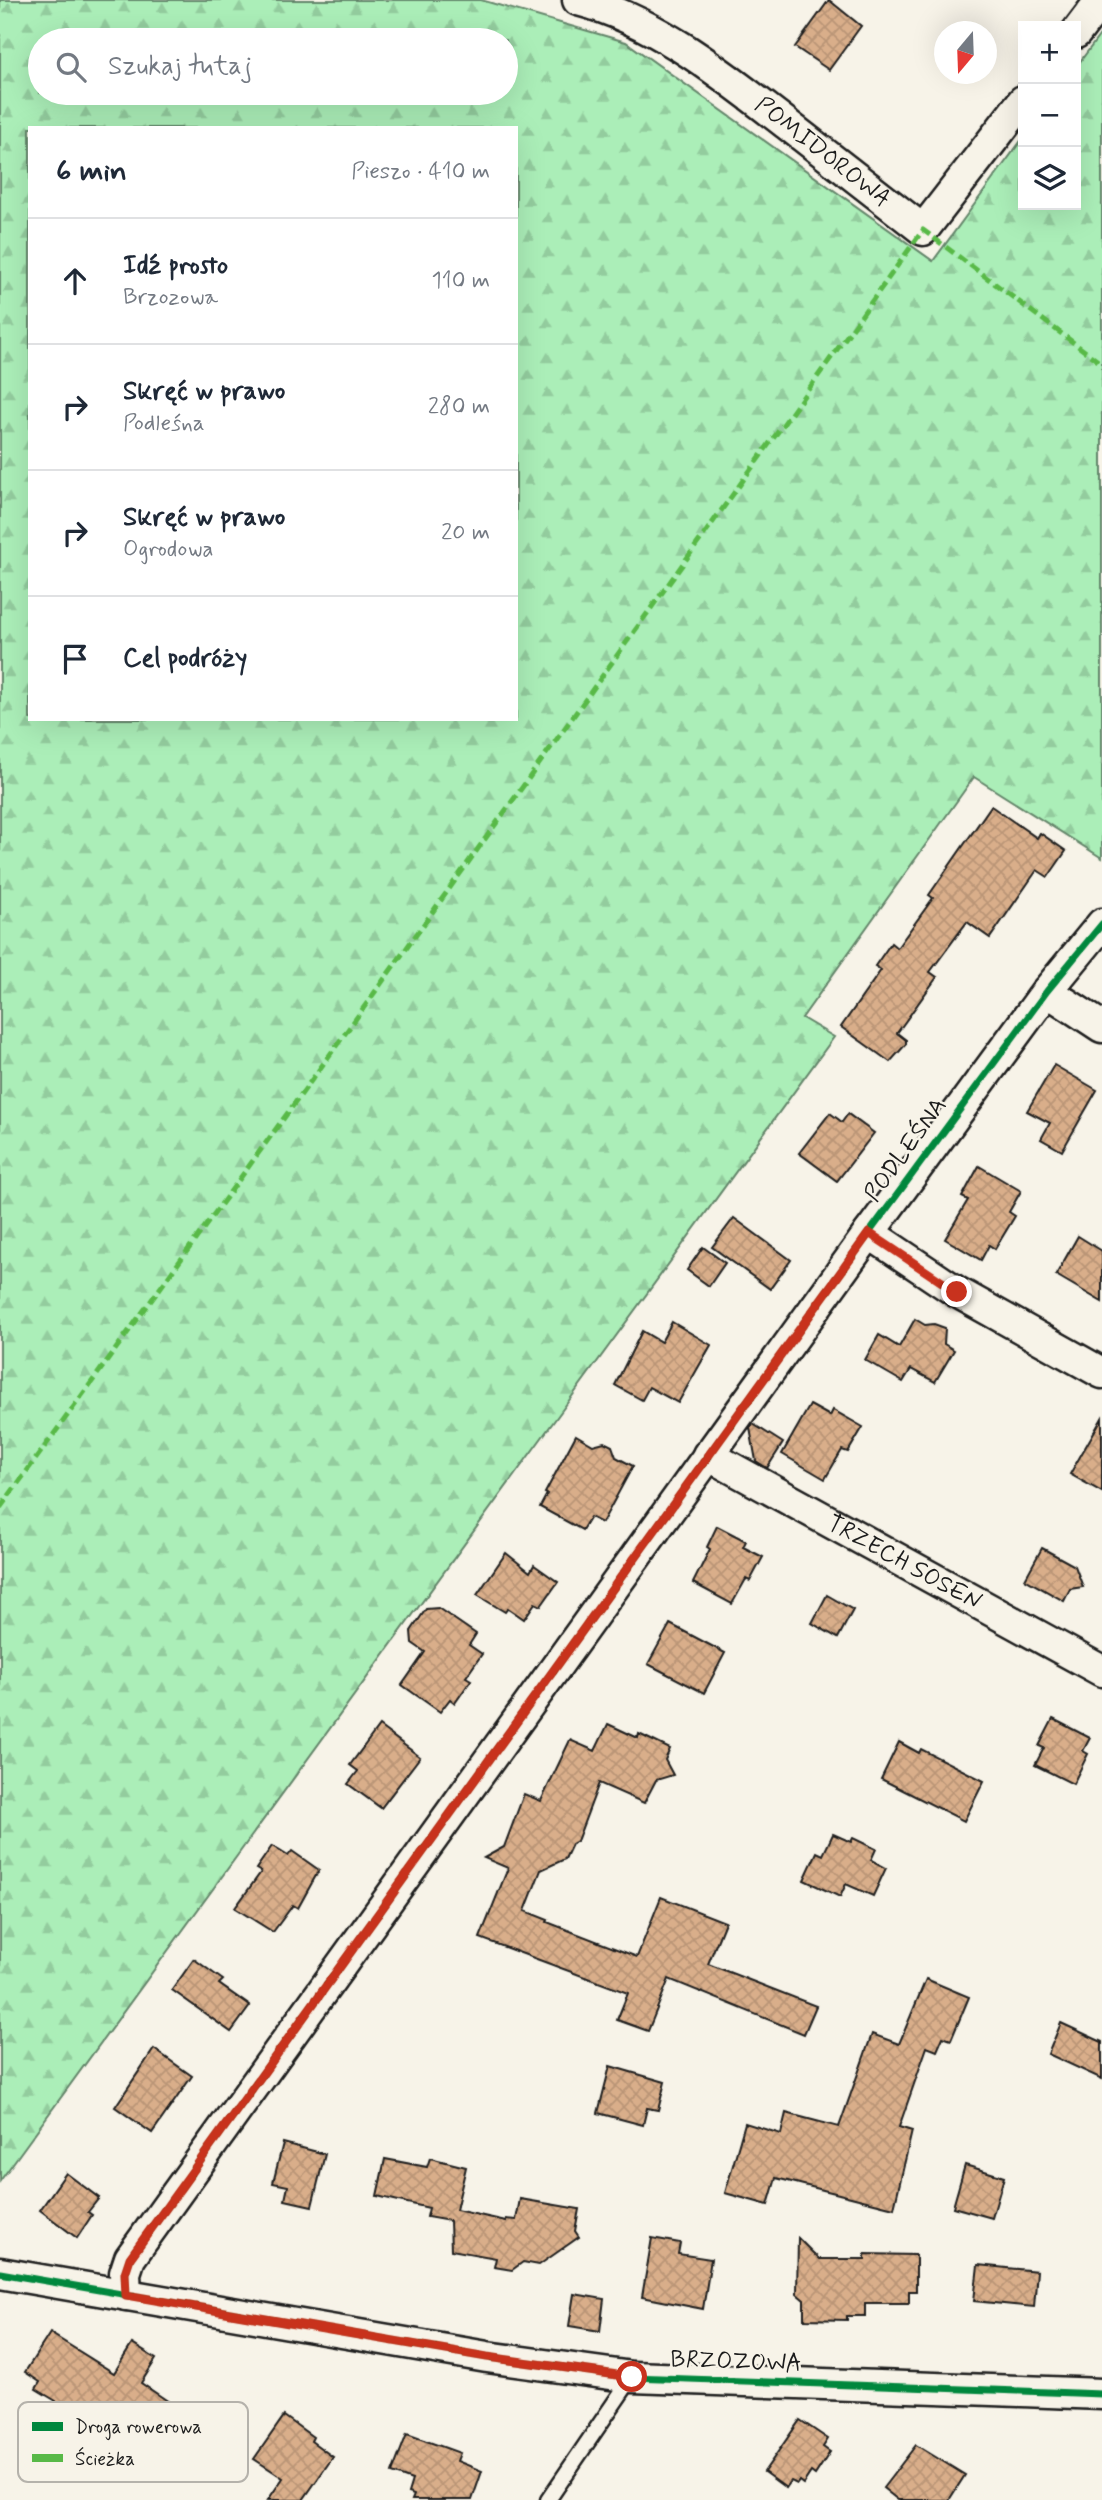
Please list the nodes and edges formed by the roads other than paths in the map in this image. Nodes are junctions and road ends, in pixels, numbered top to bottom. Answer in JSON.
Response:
{"nodes":[{"id":1,"x":578,"y":0,"type":"edge"},
{"id":2,"x":1101,"y":0,"type":"edge"},
{"id":3,"x":1081,"y":26,"type":"edge"},
{"id":4,"x":1018,"y":107,"type":"edge"},
{"id":5,"x":1102,"y":924,"type":"edge"},
{"id":6,"x":1047,"y":991,"type":"junction"},
{"id":7,"x":1102,"y":1027,"type":"edge"},
{"id":8,"x":869,"y":1233,"type":"junction"},
{"id":9,"x":1102,"y":1373,"type":"edge"},
{"id":10,"x":708,"y":1455,"type":"junction"},
{"id":11,"x":1102,"y":1671,"type":"edge"},
{"id":12,"x":0,"y":2273,"type":"edge"},
{"id":13,"x":126,"y":2295,"type":"junction"},
{"id":14,"x":632,"y":2377,"type":"junction"},
{"id":15,"x":1102,"y":2394,"type":"edge"},
{"id":16,"x":548,"y":2500,"type":"edge"}],
"edges":[{"from":1,"to":4,"type":"street","name":"POMIDOROWA"},
{"from":2,"to":3,"type":"street"},
{"from":5,"to":6,"type":"street","name":"PODLEŚNA"},
{"from":6,"to":7,"type":"street"},
{"from":6,"to":8,"type":"street","name":"PODLEŚNA"},
{"from":8,"to":9,"type":"street"},
{"from":8,"to":10,"type":"street","name":"PODLEŚNA"},
{"from":10,"to":11,"type":"street","name":"TRZECH SOSEN"},
{"from":10,"to":13,"type":"street","name":"PODLEŚNA"},
{"from":12,"to":13,"type":"street","name":"BRZOZOWA"},
{"from":13,"to":14,"type":"street","name":"BRZOZOWA"},
{"from":14,"to":15,"type":"street","name":"BRZOZOWA"},
{"from":14,"to":16,"type":"lane"}]}
